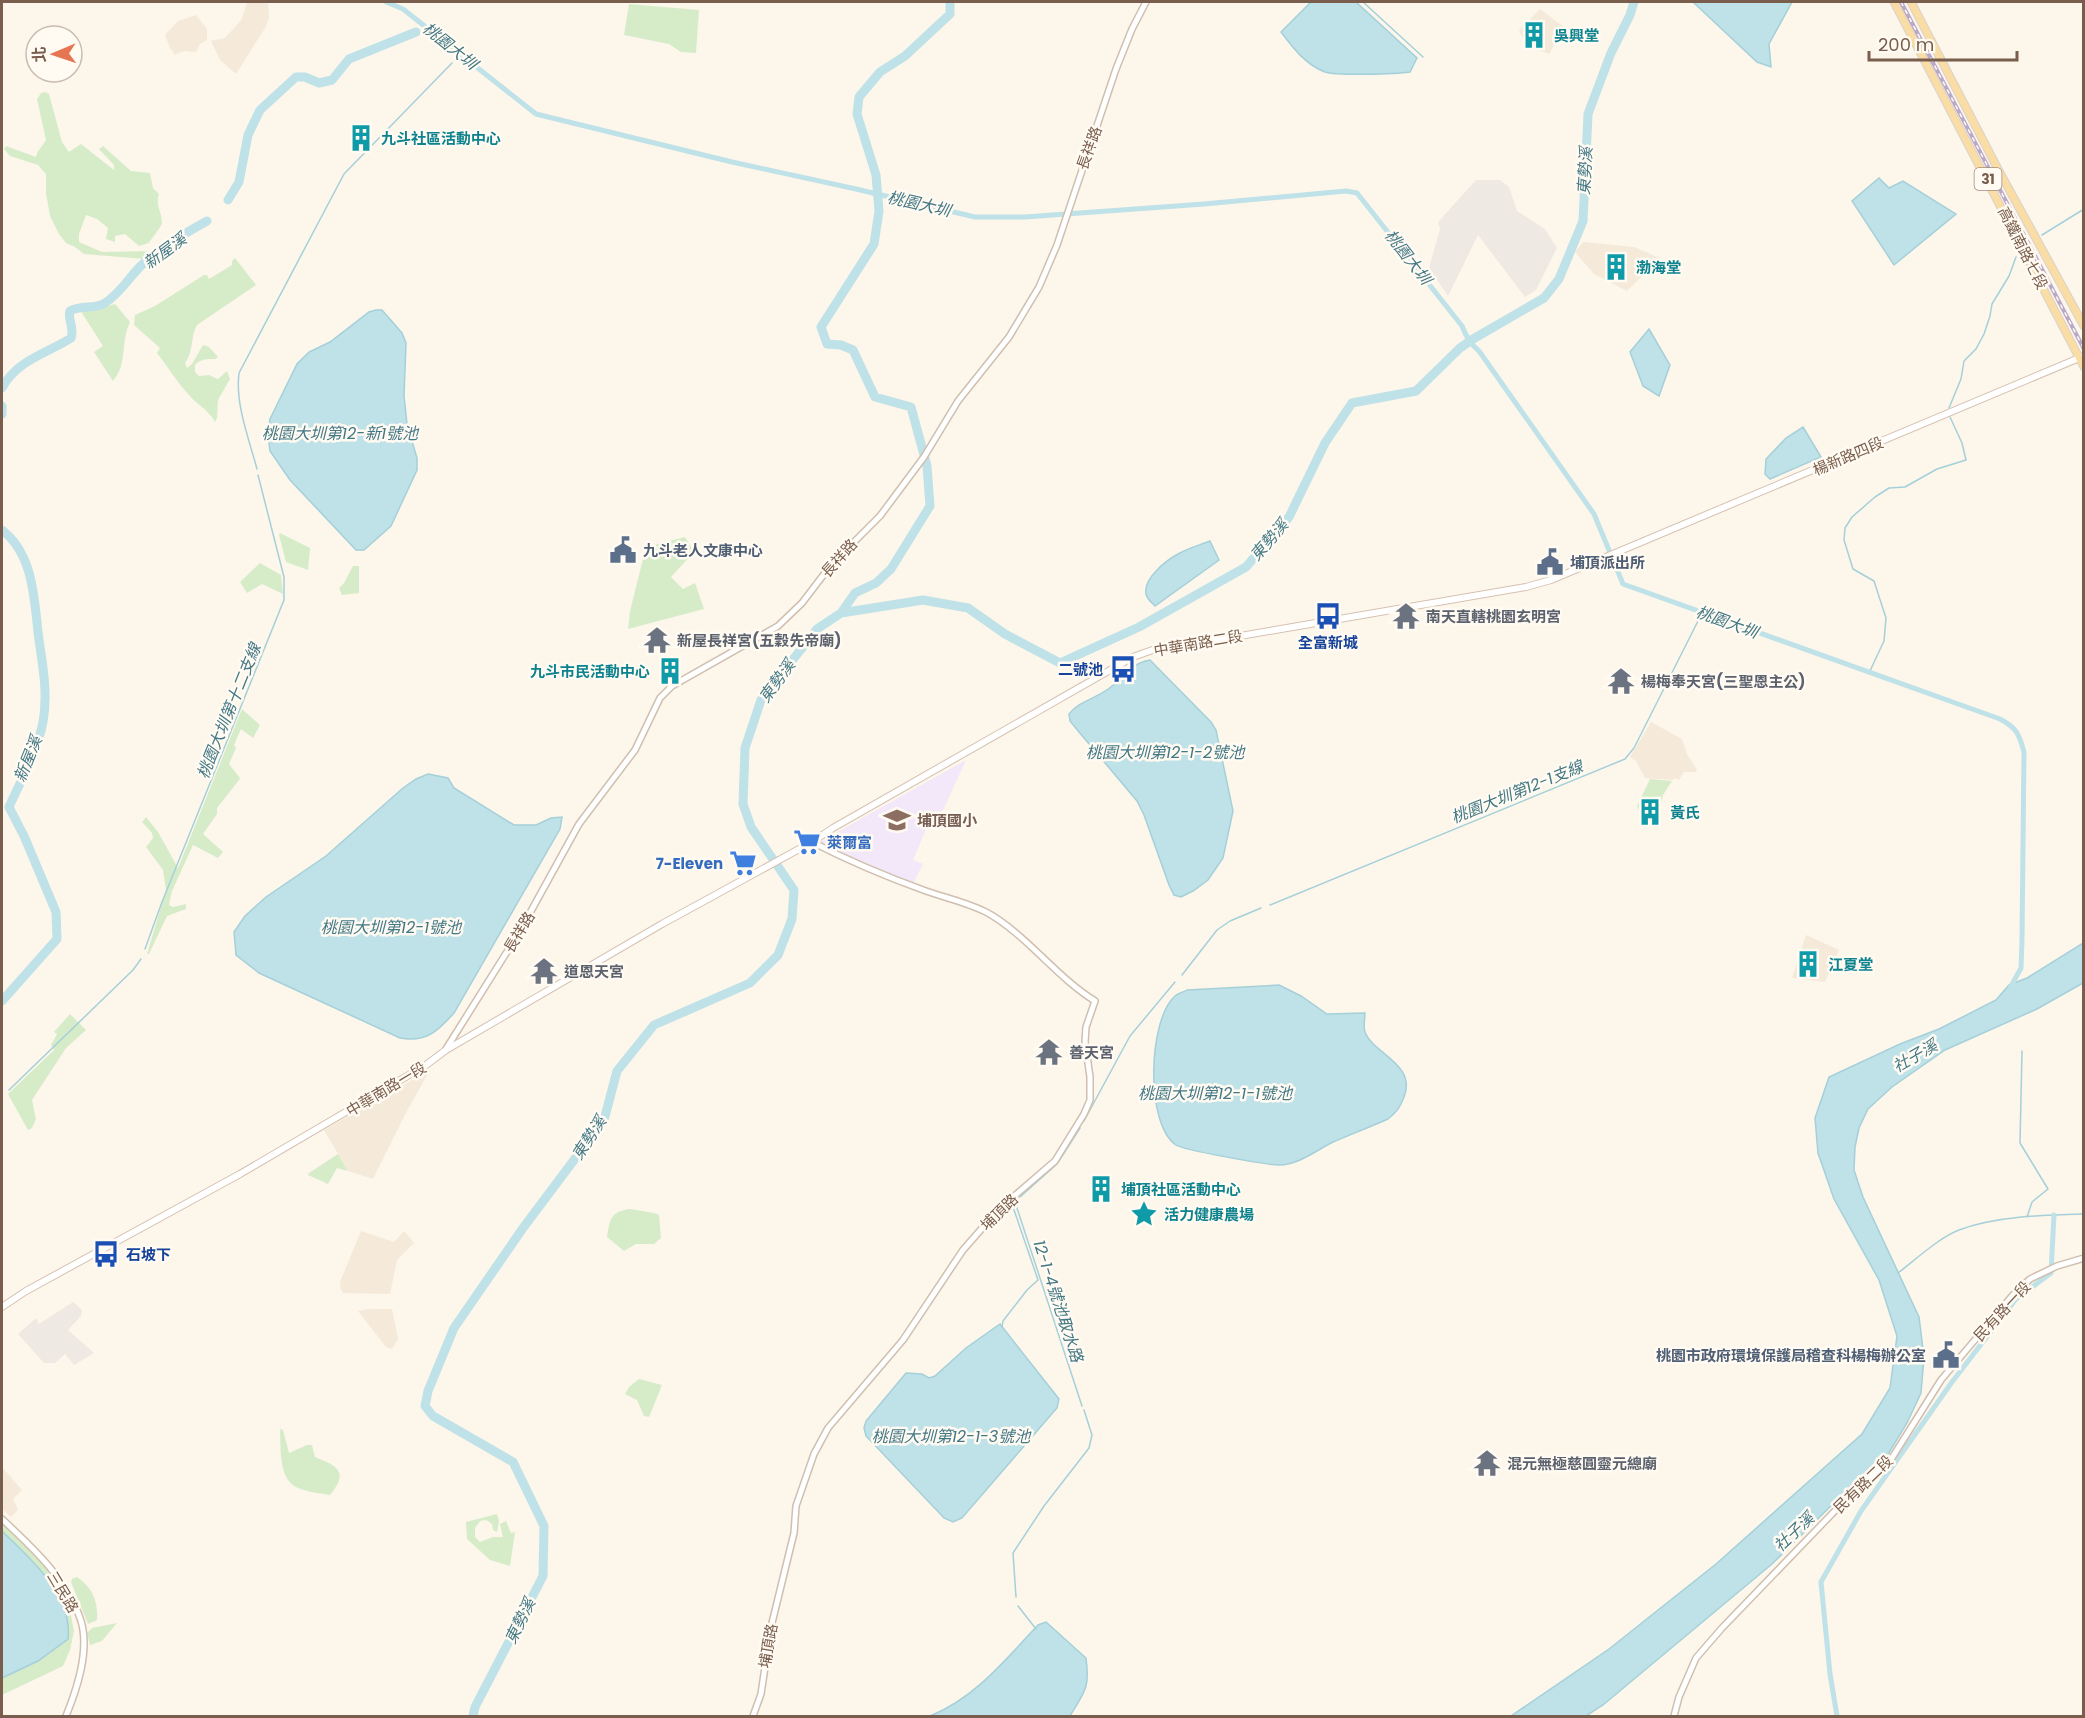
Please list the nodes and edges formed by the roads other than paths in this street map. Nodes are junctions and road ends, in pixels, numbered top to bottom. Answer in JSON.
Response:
{"nodes":[{"id":1,"x":1146,"y":2,"type":"edge"},
{"id":2,"x":1894,"y":2,"type":"edge"},
{"id":3,"x":1911,"y":2,"type":"edge"},
{"id":4,"x":2084,"y":326,"type":"edge"},
{"id":5,"x":2081,"y":357,"type":"edge"},
{"id":6,"x":2084,"y":367,"type":"edge"},
{"id":7,"x":1610,"y":557,"type":"joint"},
{"id":8,"x":812,"y":842,"type":"junction"},
{"id":9,"x":768,"y":867,"type":"joint"},
{"id":10,"x":446,"y":1050,"type":"junction"},
{"id":11,"x":2084,"y":1258,"type":"edge"},
{"id":12,"x":2,"y":1307,"type":"edge"},
{"id":13,"x":1959,"y":1357,"type":"joint"},
{"id":14,"x":2,"y":1519,"type":"edge"},
{"id":15,"x":66,"y":1716,"type":"edge"},
{"id":16,"x":753,"y":1716,"type":"edge"},
{"id":17,"x":1674,"y":1716,"type":"edge"}],
"edges":[{"from":1,"to":10,"type":"street","name":"長祥路"},
{"from":2,"to":5,"type":"main road","name":"高鐵南路七段","number":"31"},
{"from":3,"to":4,"type":"main road","name":"高鐵南路七段","number":"31"},
{"from":5,"to":6,"type":"main road","name":"高鐵南路七段","number":"31"},
{"from":5,"to":7,"type":"main road","name":"楊新路四段"},
{"from":7,"to":8,"type":"main road","name":"中華南路二段"},
{"from":8,"to":9,"type":"main road","name":"中華南路二段"},
{"from":8,"to":16,"type":"street","name":"埔頂路"},
{"from":9,"to":10,"type":"main road","name":"中華南路一段"},
{"from":10,"to":12,"type":"main road","name":"中華南路一段"},
{"from":11,"to":13,"type":"street","name":"民有路一段"},
{"from":13,"to":17,"type":"street","name":"民有路二段"},
{"from":14,"to":15,"type":"street","name":"三民路"}]}
